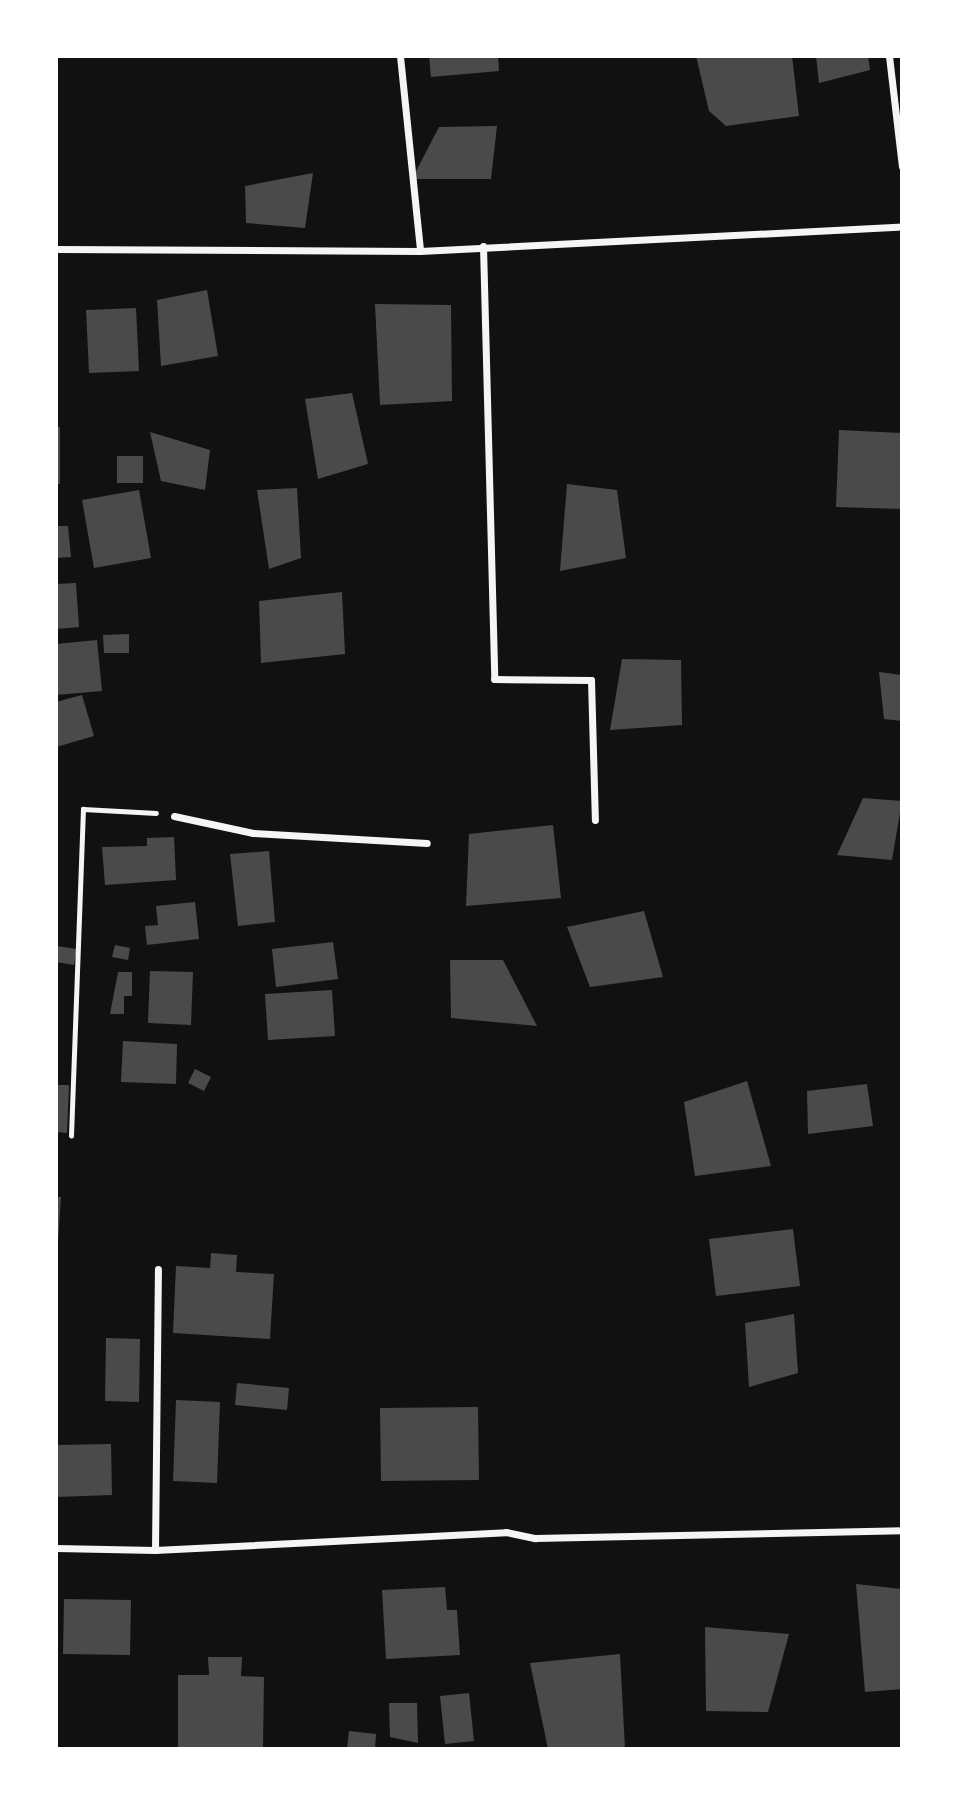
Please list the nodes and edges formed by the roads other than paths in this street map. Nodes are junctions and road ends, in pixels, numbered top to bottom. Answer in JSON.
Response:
{"nodes":[{"id":1,"x":400,"y":56,"type":"edge"},
{"id":2,"x":889,"y":56,"type":"edge"},
{"id":3,"x":902,"y":166,"type":"edge"},
{"id":4,"x":902,"y":227,"type":"edge"},
{"id":5,"x":482,"y":246,"type":"junction"},
{"id":6,"x":56,"y":249,"type":"edge"},
{"id":7,"x":420,"y":251,"type":"junction"},
{"id":8,"x":174,"y":816,"type":"road end"},
{"id":9,"x":595,"y":820,"type":"dead end"},
{"id":10,"x":427,"y":843,"type":"dead end"},
{"id":11,"x":158,"y":1269,"type":"dead end"},
{"id":12,"x":902,"y":1530,"type":"edge"},
{"id":13,"x":56,"y":1548,"type":"edge"},
{"id":14,"x":155,"y":1550,"type":"junction"}],
"edges":[{"from":1,"to":7,"type":"street"},
{"from":2,"to":3,"type":"street"},
{"from":4,"to":5,"type":"street"},
{"from":5,"to":7,"type":"street"},
{"from":5,"to":9,"type":"street"},
{"from":6,"to":7,"type":"street"},
{"from":8,"to":10,"type":"street"},
{"from":11,"to":14,"type":"street"},
{"from":12,"to":14,"type":"street"},
{"from":13,"to":14,"type":"street"}]}
